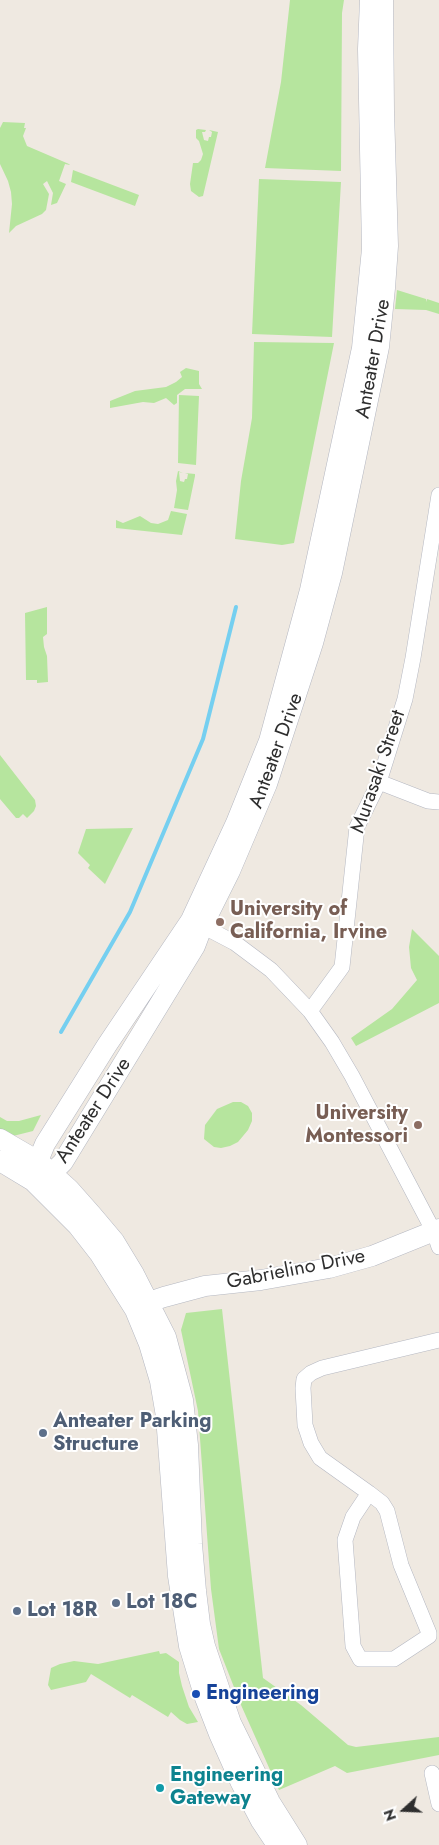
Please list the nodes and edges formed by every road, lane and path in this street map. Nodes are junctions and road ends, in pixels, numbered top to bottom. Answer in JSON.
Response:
{"nodes":[{"id":1,"x":370,"y":0,"type":"edge"},
{"id":2,"x":383,"y":0,"type":"edge"},
{"id":3,"x":439,"y":495,"type":"edge"},
{"id":4,"x":315,"y":564,"type":"junction"},
{"id":5,"x":433,"y":570,"type":"edge"},
{"id":6,"x":288,"y":722,"type":"junction"},
{"id":7,"x":379,"y":782,"type":"junction"},
{"id":8,"x":439,"y":802,"type":"edge"},
{"id":9,"x":197,"y":922,"type":"junction"},
{"id":10,"x":310,"y":1012,"type":"junction"},
{"id":11,"x":0,"y":1139,"type":"edge"},
{"id":12,"x":0,"y":1161,"type":"edge"},
{"id":13,"x":40,"y":1172,"type":"junction"},
{"id":14,"x":437,"y":1236,"type":"edge"},
{"id":15,"x":149,"y":1302,"type":"junction"},
{"id":16,"x":439,"y":1340,"type":"edge"},
{"id":17,"x":369,"y":1493,"type":"junction"},
{"id":18,"x":432,"y":1773,"type":"dead end"},
{"id":19,"x":439,"y":1804,"type":"edge"},
{"id":20,"x":277,"y":1845,"type":"edge"},
{"id":21,"x":297,"y":1845,"type":"edge"}],
"edges":[{"from":1,"to":4,"type":"main road","name":"Anteater Drive"},
{"from":2,"to":6,"type":"main road","name":"Anteater Drive"},
{"from":3,"to":5,"type":"street","name":"Murasaki Street"},
{"from":4,"to":6,"type":"main road"},
{"from":4,"to":9,"type":"main road","name":"Anteater Drive"},
{"from":5,"to":7,"type":"street","name":"Murasaki Street"},
{"from":6,"to":9,"type":"main road","name":"Anteater Drive"},
{"from":7,"to":8,"type":"street"},
{"from":7,"to":10,"type":"street","name":"Murasaki Street"},
{"from":9,"to":10,"type":"street"},
{"from":9,"to":13,"type":"main road","name":"Anteater Drive"},
{"from":10,"to":14,"type":"street"},
{"from":11,"to":13,"type":"main road"},
{"from":12,"to":13,"type":"main road"},
{"from":13,"to":15,"type":"main road"},
{"from":13,"to":20,"type":"main road"},
{"from":14,"to":15,"type":"main road","name":"Gabrielino Drive"},
{"from":15,"to":21,"type":"main road"},
{"from":16,"to":17,"type":"street"},
{"from":17,"to":17,"type":"street"},
{"from":18,"to":19,"type":"street"}]}
